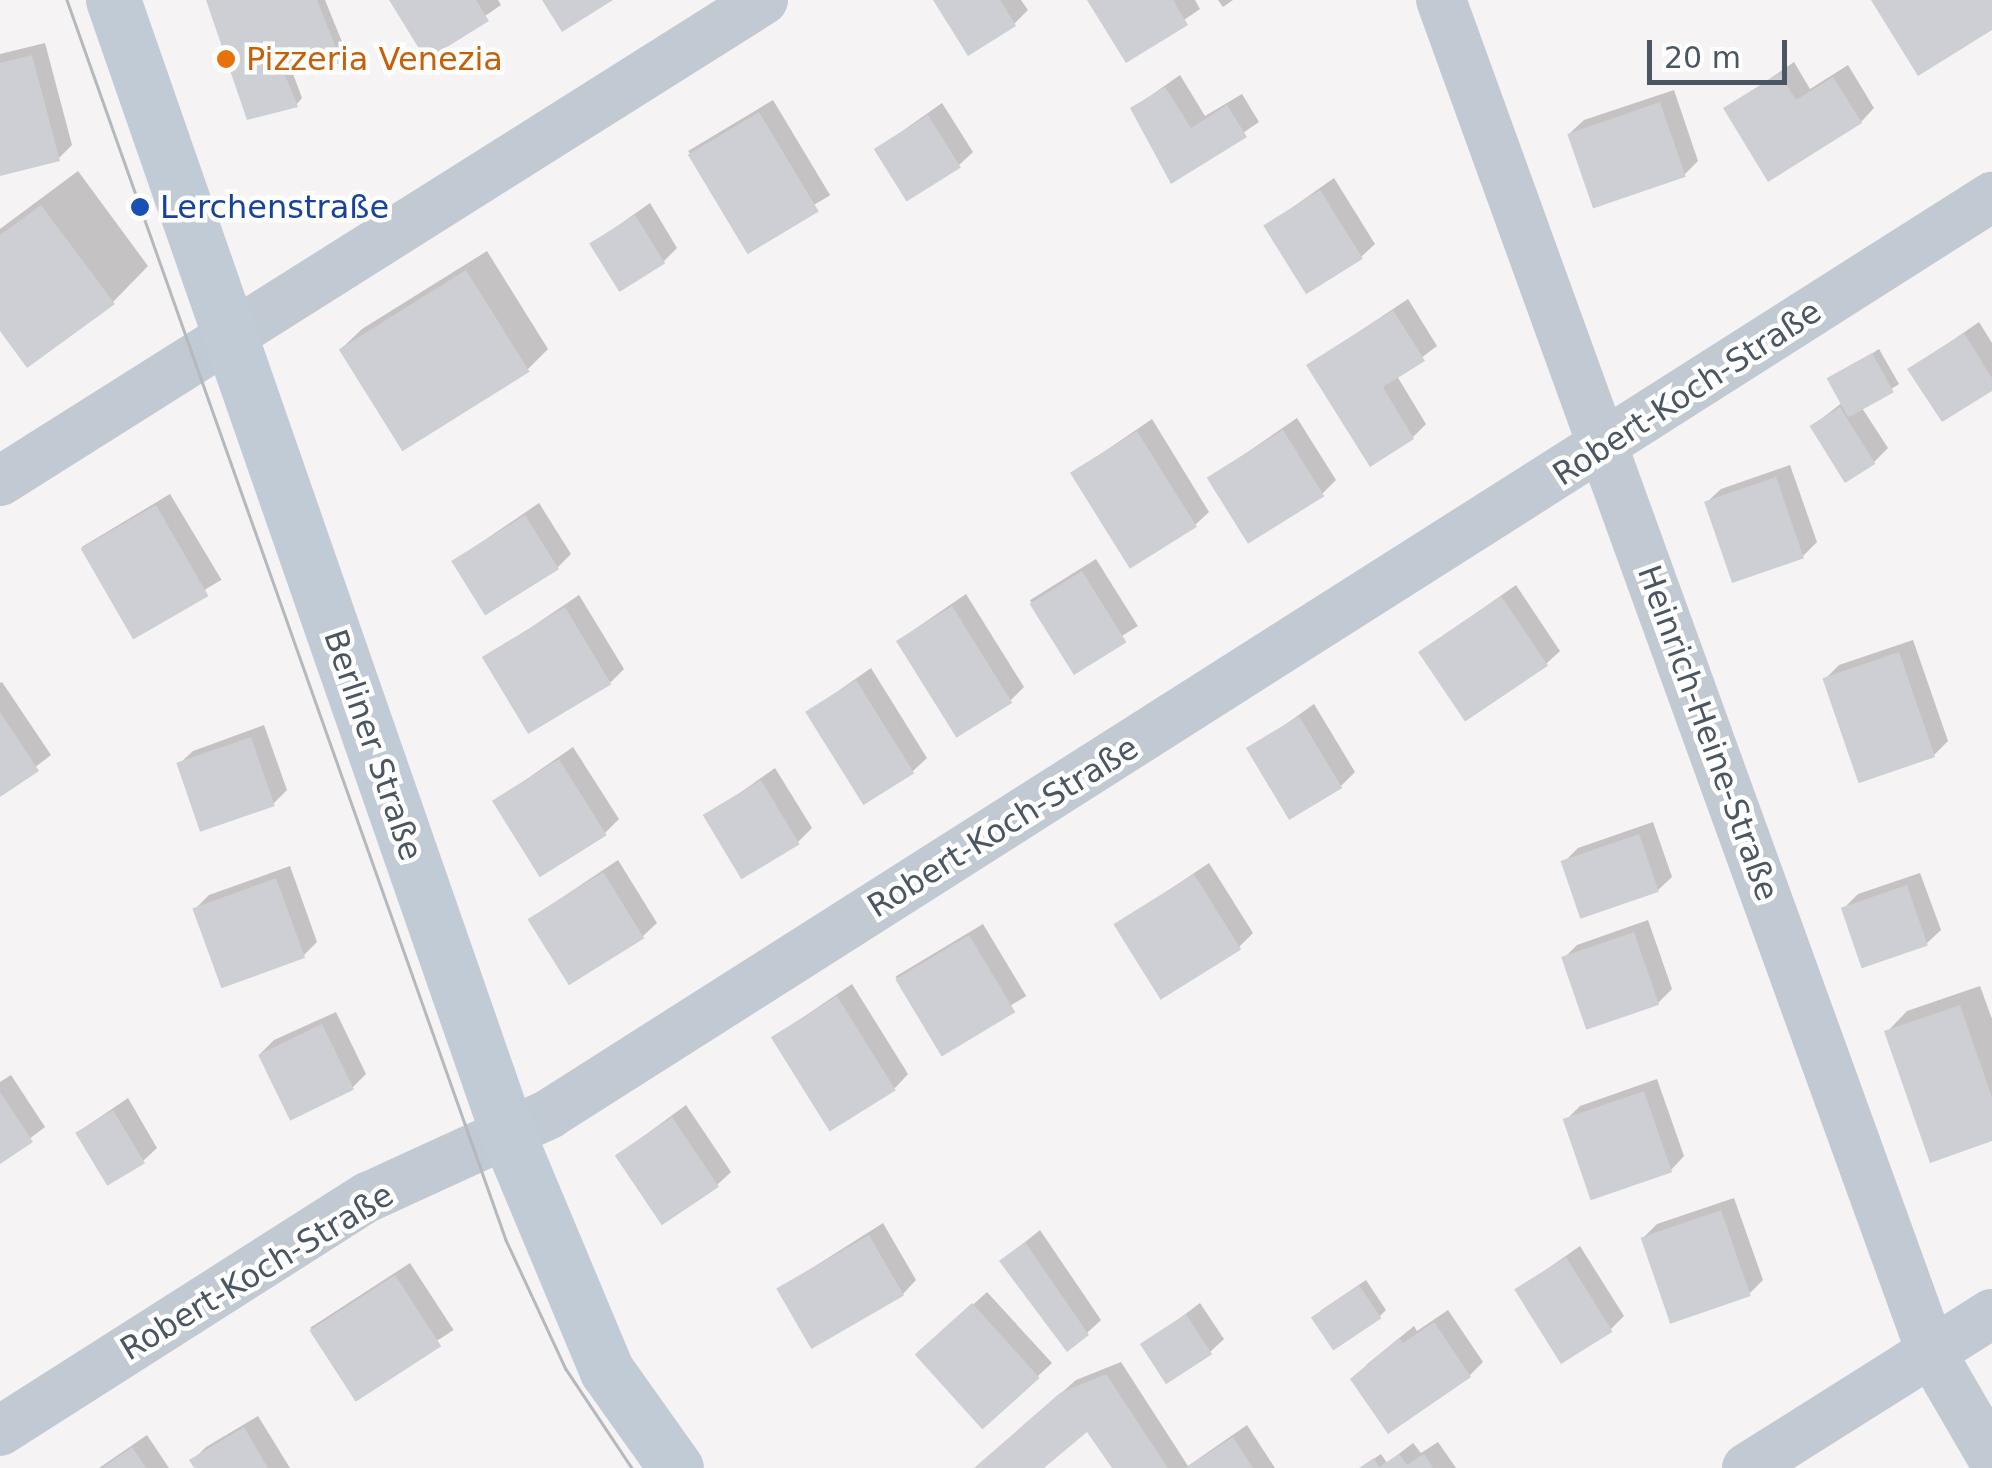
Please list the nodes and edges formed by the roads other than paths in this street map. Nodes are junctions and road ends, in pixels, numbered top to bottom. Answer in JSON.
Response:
{"nodes":[{"id":1,"x":114,"y":0,"type":"edge"},
{"id":2,"x":763,"y":0,"type":"edge"},
{"id":3,"x":1441,"y":0,"type":"edge"},
{"id":4,"x":1992,"y":196,"type":"edge"},
{"id":5,"x":229,"y":333,"type":"junction"},
{"id":6,"x":1605,"y":447,"type":"junction"},
{"id":7,"x":0,"y":481,"type":"edge"},
{"id":8,"x":509,"y":1137,"type":"junction"},
{"id":9,"x":1992,"y":1314,"type":"edge"},
{"id":10,"x":1932,"y":1354,"type":"junction"},
{"id":11,"x":0,"y":1431,"type":"edge"},
{"id":12,"x":1992,"y":1457,"type":"edge"},
{"id":13,"x":676,"y":1468,"type":"edge"},
{"id":14,"x":1747,"y":1468,"type":"edge"}],
"edges":[{"from":1,"to":5,"type":"street","name":"Berliner Straße"},
{"from":2,"to":5,"type":"street"},
{"from":3,"to":6,"type":"street","name":"Heinrich-Heine-Straße"},
{"from":4,"to":6,"type":"street","name":"Robert-Koch-Straße"},
{"from":5,"to":7,"type":"street"},
{"from":5,"to":8,"type":"street","name":"Berliner Straße"},
{"from":6,"to":8,"type":"street","name":"Robert-Koch-Straße"},
{"from":6,"to":10,"type":"street","name":"Heinrich-Heine-Straße"},
{"from":8,"to":11,"type":"street","name":"Robert-Koch-Straße"},
{"from":8,"to":13,"type":"street","name":"Berliner Straße"},
{"from":9,"to":10,"type":"street"},
{"from":10,"to":12,"type":"street","name":"Heinrich-Heine-Straße"},
{"from":10,"to":14,"type":"street"}]}
